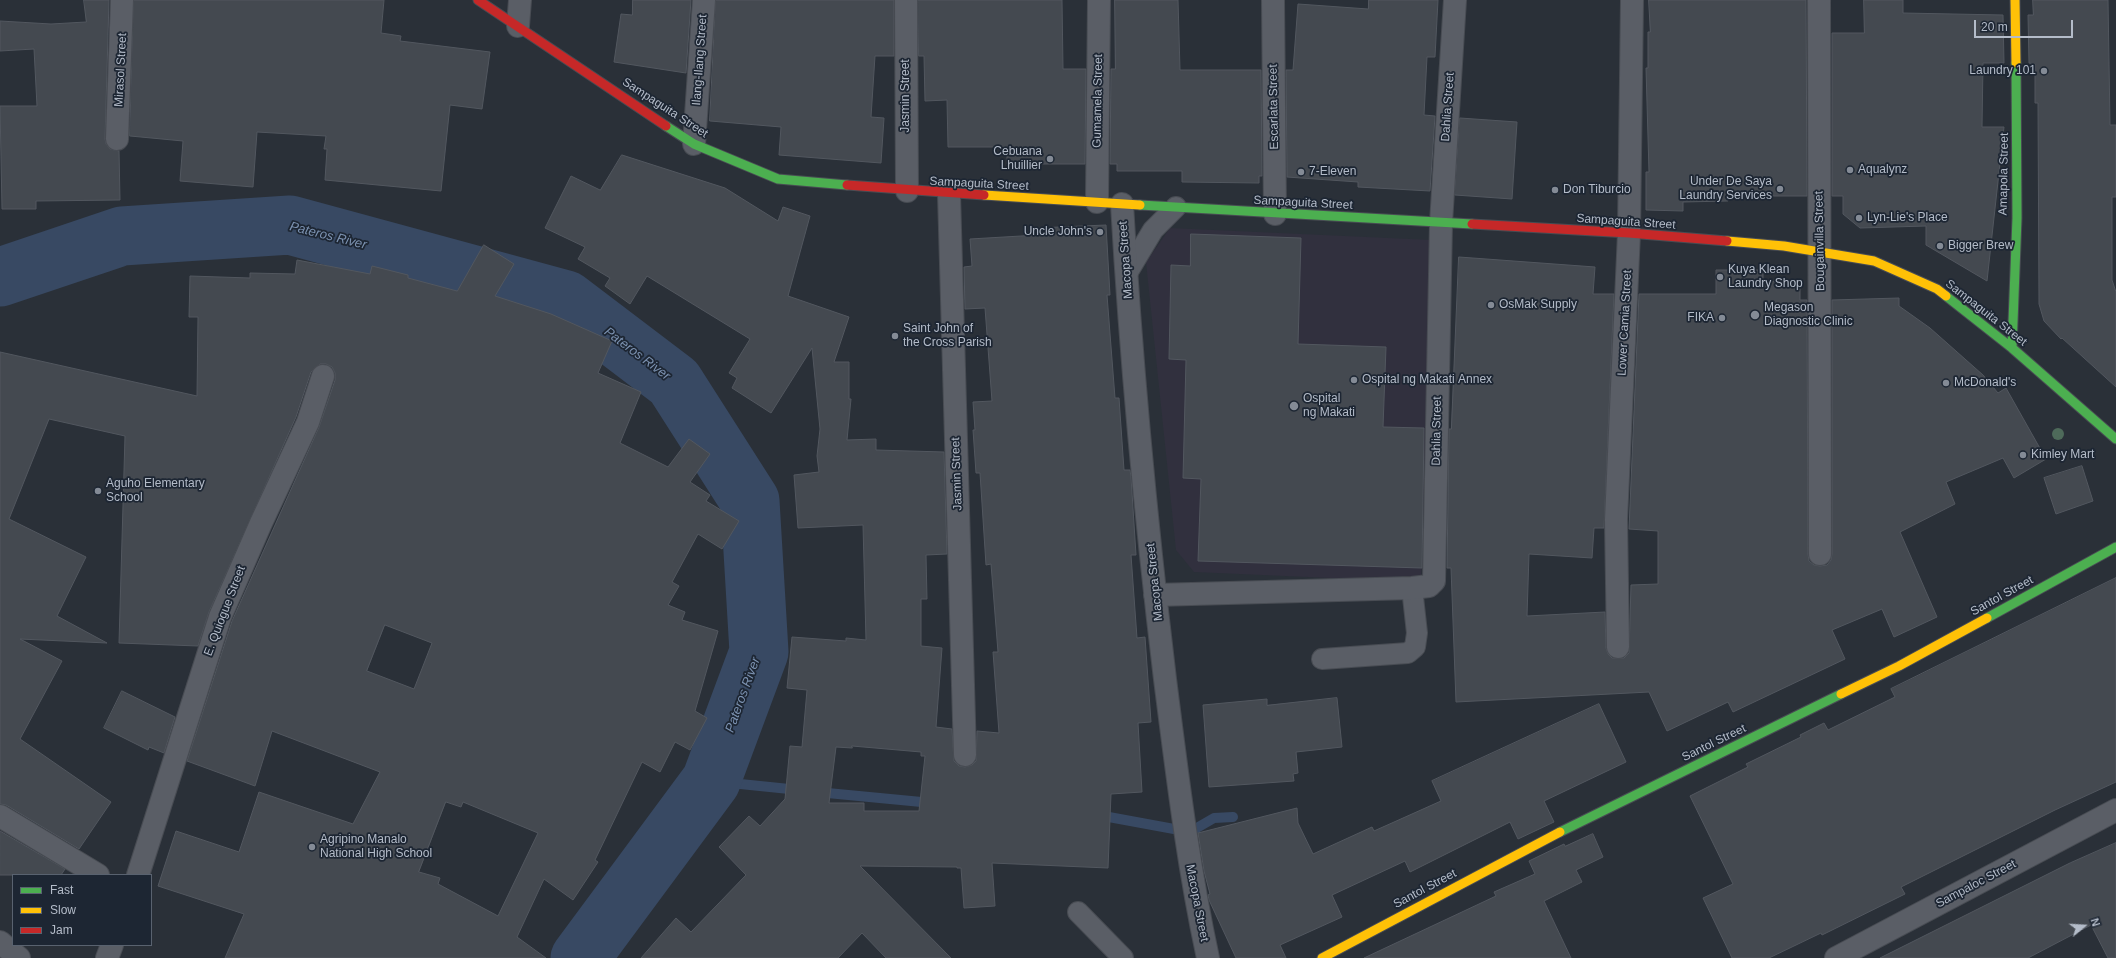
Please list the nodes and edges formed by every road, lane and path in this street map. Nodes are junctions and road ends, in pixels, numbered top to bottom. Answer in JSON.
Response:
{"nodes":[{"id":1,"x":122,"y":0,"type":"edge"},
{"id":2,"x":478,"y":0,"type":"edge"},
{"id":3,"x":520,"y":0,"type":"edge"},
{"id":4,"x":704,"y":0,"type":"edge"},
{"id":5,"x":906,"y":0,"type":"edge"},
{"id":6,"x":1099,"y":0,"type":"edge"},
{"id":7,"x":1273,"y":0,"type":"edge"},
{"id":8,"x":1455,"y":0,"type":"edge"},
{"id":9,"x":1632,"y":0,"type":"edge"},
{"id":10,"x":1819,"y":0,"type":"edge"},
{"id":11,"x":2015,"y":0,"type":"edge"},
{"id":12,"x":518,"y":26,"type":"junction"},
{"id":13,"x":117,"y":139,"type":"dead end"},
{"id":14,"x":694,"y":144,"type":"junction"},
{"id":15,"x":907,"y":191,"type":"junction"},
{"id":16,"x":949,"y":194,"type":"junction"},
{"id":17,"x":1096,"y":202,"type":"junction"},
{"id":18,"x":1122,"y":204,"type":"junction"},
{"id":19,"x":1176,"y":207,"type":"junction"},
{"id":20,"x":1275,"y":214,"type":"junction"},
{"id":21,"x":1441,"y":223,"type":"junction"},
{"id":22,"x":1629,"y":233,"type":"junction"},
{"id":23,"x":1821,"y":253,"type":"junction"},
{"id":24,"x":1126,"y":275,"type":"junction"},
{"id":25,"x":2012,"y":348,"type":"junction"},
{"id":26,"x":323,"y":376,"type":"dead end"},
{"id":27,"x":2116,"y":439,"type":"edge"},
{"id":28,"x":2116,"y":547,"type":"edge"},
{"id":29,"x":1820,"y":554,"type":"dead end"},
{"id":30,"x":1412,"y":588,"type":"junction"},
{"id":31,"x":1155,"y":595,"type":"junction"},
{"id":32,"x":1618,"y":647,"type":"dead end"},
{"id":33,"x":1322,"y":659,"type":"dead end"},
{"id":34,"x":965,"y":755,"type":"dead end"},
{"id":35,"x":2116,"y":810,"type":"edge"},
{"id":36,"x":0,"y":816,"type":"edge"},
{"id":37,"x":96,"y":874,"type":"edge"},
{"id":38,"x":138,"y":874,"type":"edge"},
{"id":39,"x":1078,"y":912,"type":"dead end"},
{"id":40,"x":0,"y":942,"type":"edge"},
{"id":41,"x":112,"y":946,"type":"edge"},
{"id":42,"x":19,"y":958,"type":"edge"},
{"id":43,"x":107,"y":958,"type":"edge"},
{"id":44,"x":1123,"y":958,"type":"edge"},
{"id":45,"x":1208,"y":958,"type":"edge"},
{"id":46,"x":1322,"y":958,"type":"edge"},
{"id":47,"x":1836,"y":958,"type":"edge"}],
"edges":[{"from":1,"to":13,"type":"street","name":"Mirasol Street"},
{"from":2,"to":12,"type":"street","name":"Sampaguita Street"},
{"from":3,"to":12,"type":"street"},
{"from":4,"to":14,"type":"street","name":"Ilang-Ilang Street"},
{"from":5,"to":15,"type":"street","name":"Jasmin Street"},
{"from":6,"to":17,"type":"street","name":"Gumamela Street"},
{"from":7,"to":20,"type":"street","name":"Escarlata Street"},
{"from":8,"to":21,"type":"street","name":"Dahlia Street"},
{"from":9,"to":22,"type":"street","name":"Lower Camia Street"},
{"from":10,"to":23,"type":"street","name":"Bougainvilla Street"},
{"from":11,"to":25,"type":"street","name":"Amapola Street"},
{"from":12,"to":14,"type":"street","name":"Sampaguita Street"},
{"from":14,"to":15,"type":"street","name":"Sampaguita Street"},
{"from":15,"to":16,"type":"street","name":"Sampaguita Street"},
{"from":16,"to":17,"type":"street","name":"Sampaguita Street"},
{"from":16,"to":34,"type":"street","name":"Jasmin Street"},
{"from":17,"to":18,"type":"street","name":"Sampaguita Street"},
{"from":18,"to":19,"type":"street","name":"Sampaguita Street"},
{"from":18,"to":24,"type":"street","name":"Macopa Street"},
{"from":19,"to":20,"type":"street","name":"Sampaguita Street"},
{"from":19,"to":24,"type":"lane"},
{"from":20,"to":21,"type":"street","name":"Sampaguita Street"},
{"from":21,"to":22,"type":"street","name":"Sampaguita Street"},
{"from":21,"to":30,"type":"street","name":"Dahlia Street"},
{"from":22,"to":23,"type":"street","name":"Sampaguita Street"},
{"from":22,"to":32,"type":"street","name":"Lower Camia Street"},
{"from":23,"to":25,"type":"street","name":"Sampaguita Street"},
{"from":23,"to":29,"type":"street","name":"Bougainvilla Street"},
{"from":24,"to":31,"type":"street","name":"Macopa Street"},
{"from":25,"to":27,"type":"street","name":"Sampaguita Street"},
{"from":26,"to":38,"type":"street","name":"E. Quiogue Street"},
{"from":28,"to":46,"type":"street","name":"Santol Street"},
{"from":30,"to":31,"type":"street","name":"Dahlia Street"},
{"from":30,"to":33,"type":"lane"},
{"from":31,"to":45,"type":"street","name":"Macopa Street"},
{"from":35,"to":47,"type":"street","name":"Sampaloc Street"},
{"from":36,"to":37,"type":"street"},
{"from":39,"to":44,"type":"lane"},
{"from":40,"to":42,"type":"street"},
{"from":41,"to":43,"type":"street"}]}
